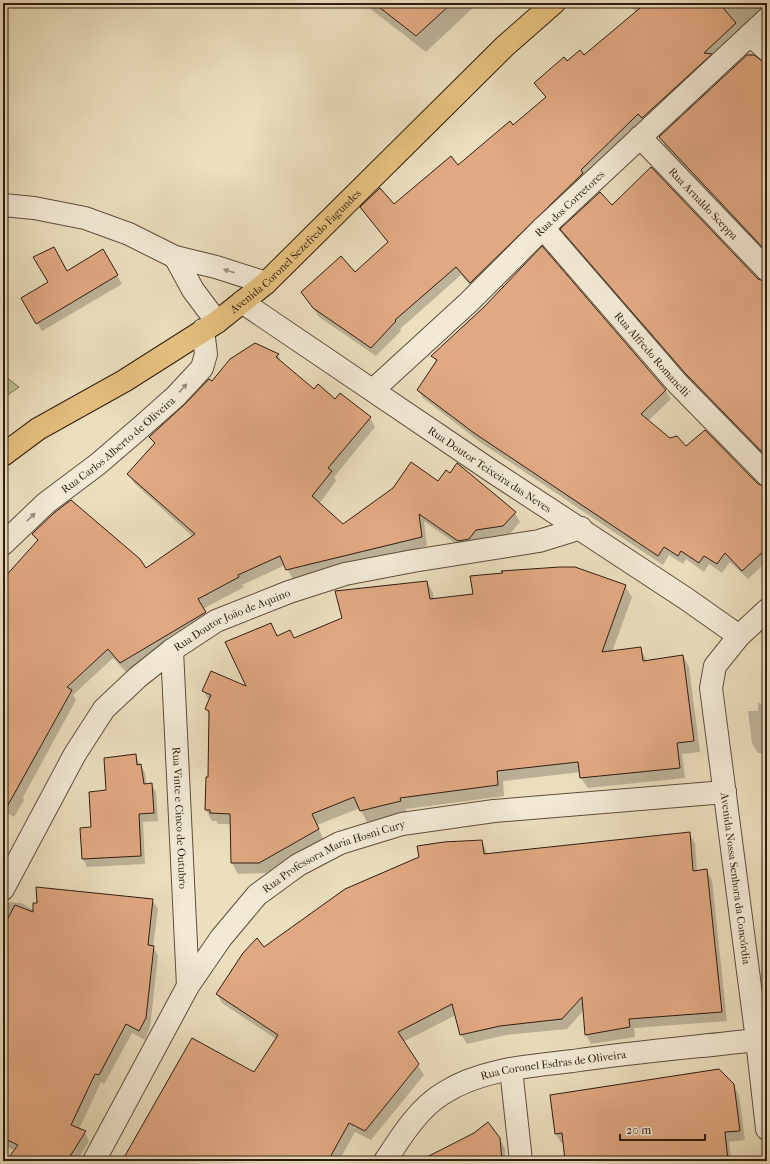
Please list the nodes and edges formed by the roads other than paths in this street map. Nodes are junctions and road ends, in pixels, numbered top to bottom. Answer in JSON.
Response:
{"nodes":[{"id":1,"x":554,"y":3,"type":"edge"},
{"id":2,"x":767,"y":19,"type":"edge"},
{"id":3,"x":750,"y":35,"type":"junction"},
{"id":4,"x":767,"y":50,"type":"edge"},
{"id":5,"x":640,"y":137,"type":"junction"},
{"id":6,"x":3,"y":205,"type":"edge"},
{"id":7,"x":543,"y":228,"type":"junction"},
{"id":8,"x":175,"y":257,"type":"junction"},
{"id":9,"x":767,"y":270,"type":"edge"},
{"id":10,"x":266,"y":283,"type":"junction"},
{"id":11,"x":242,"y":302,"type":"junction"},
{"id":12,"x":210,"y":326,"type":"junction"},
{"id":13,"x":373,"y":390,"type":"junction"},
{"id":14,"x":3,"y":456,"type":"edge"},
{"id":15,"x":767,"y":475,"type":"edge"},
{"id":16,"x":581,"y":528,"type":"junction"},
{"id":17,"x":3,"y":544,"type":"edge"},
{"id":18,"x":767,"y":610,"type":"edge"},
{"id":19,"x":739,"y":636,"type":"junction"},
{"id":20,"x":172,"y":650,"type":"junction"},
{"id":21,"x":725,"y":792,"type":"junction"},
{"id":22,"x":10,"y":858,"type":"edge"},
{"id":23,"x":3,"y":889,"type":"edge"},
{"id":24,"x":188,"y":986,"type":"junction"},
{"id":25,"x":757,"y":1040,"type":"junction"},
{"id":26,"x":511,"y":1069,"type":"junction"},
{"id":27,"x":767,"y":1129,"type":"edge"},
{"id":28,"x":94,"y":1161,"type":"edge"},
{"id":29,"x":385,"y":1161,"type":"edge"},
{"id":30,"x":521,"y":1161,"type":"edge"}],
"edges":[{"from":1,"to":10,"type":"main road","name":"Avenida Coronel Sezefredo Fagundes"},
{"from":2,"to":3,"type":"street","name":"Rua dos Corretores"},
{"from":3,"to":4,"type":"street"},
{"from":3,"to":5,"type":"street","name":"Rua dos Corretores"},
{"from":5,"to":7,"type":"street","name":"Rua dos Corretores"},
{"from":5,"to":9,"type":"street","name":"Rua Arnaldo Sceppa"},
{"from":6,"to":8,"type":"street"},
{"from":7,"to":13,"type":"street","name":"Rua dos Corretores"},
{"from":7,"to":15,"type":"street","name":"Rua Alfredo Romanelli"},
{"from":10,"to":8,"type":"street","one_way":true},
{"from":8,"to":12,"type":"street"},
{"from":10,"to":11,"type":"main road","name":"Avenida Coronel Sezefredo Fagundes"},
{"from":11,"to":12,"type":"main road","name":"Avenida Coronel Sezefredo Fagundes"},
{"from":11,"to":13,"type":"street","name":"Rua Doutor Teixeira das Neves"},
{"from":12,"to":14,"type":"main road","name":"Avenida Coronel Sezefredo Fagundes"},
{"from":17,"to":12,"type":"street","name":"Rua Carlos Alberto de Oliveira","one_way":true},
{"from":13,"to":16,"type":"street","name":"Rua Doutor Teixeira das Neves"},
{"from":16,"to":19,"type":"street","name":"Rua Doutor Teixeira das Neves"},
{"from":16,"to":20,"type":"street","name":"Rua Doutor João de Aquino"},
{"from":18,"to":19,"type":"street","name":"Avenida Nossa Senhora da Concórdia"},
{"from":19,"to":21,"type":"street","name":"Avenida Nossa Senhora da Concórdia"},
{"from":20,"to":22,"type":"street","name":"Rua Doutor João de Aquino"},
{"from":20,"to":24,"type":"street","name":"Rua Vinte e Cinco de Outubro"},
{"from":21,"to":24,"type":"street","name":"Rua Professora Maria Hosni Cury"},
{"from":21,"to":25,"type":"street","name":"Avenida Nossa Senhora da Concórdia"},
{"from":22,"to":23,"type":"street","name":"Rua Doutor João de Aquino"},
{"from":24,"to":28,"type":"street","name":"Rua Professora Maria Hosni Cury"},
{"from":25,"to":26,"type":"street","name":"Rua Coronel Esdras de Oliveira"},
{"from":25,"to":27,"type":"street","name":"Avenida Nossa Senhora da Concórdia"},
{"from":26,"to":29,"type":"street","name":"Rua Coronel Esdras de Oliveira"},
{"from":26,"to":30,"type":"street"}]}
